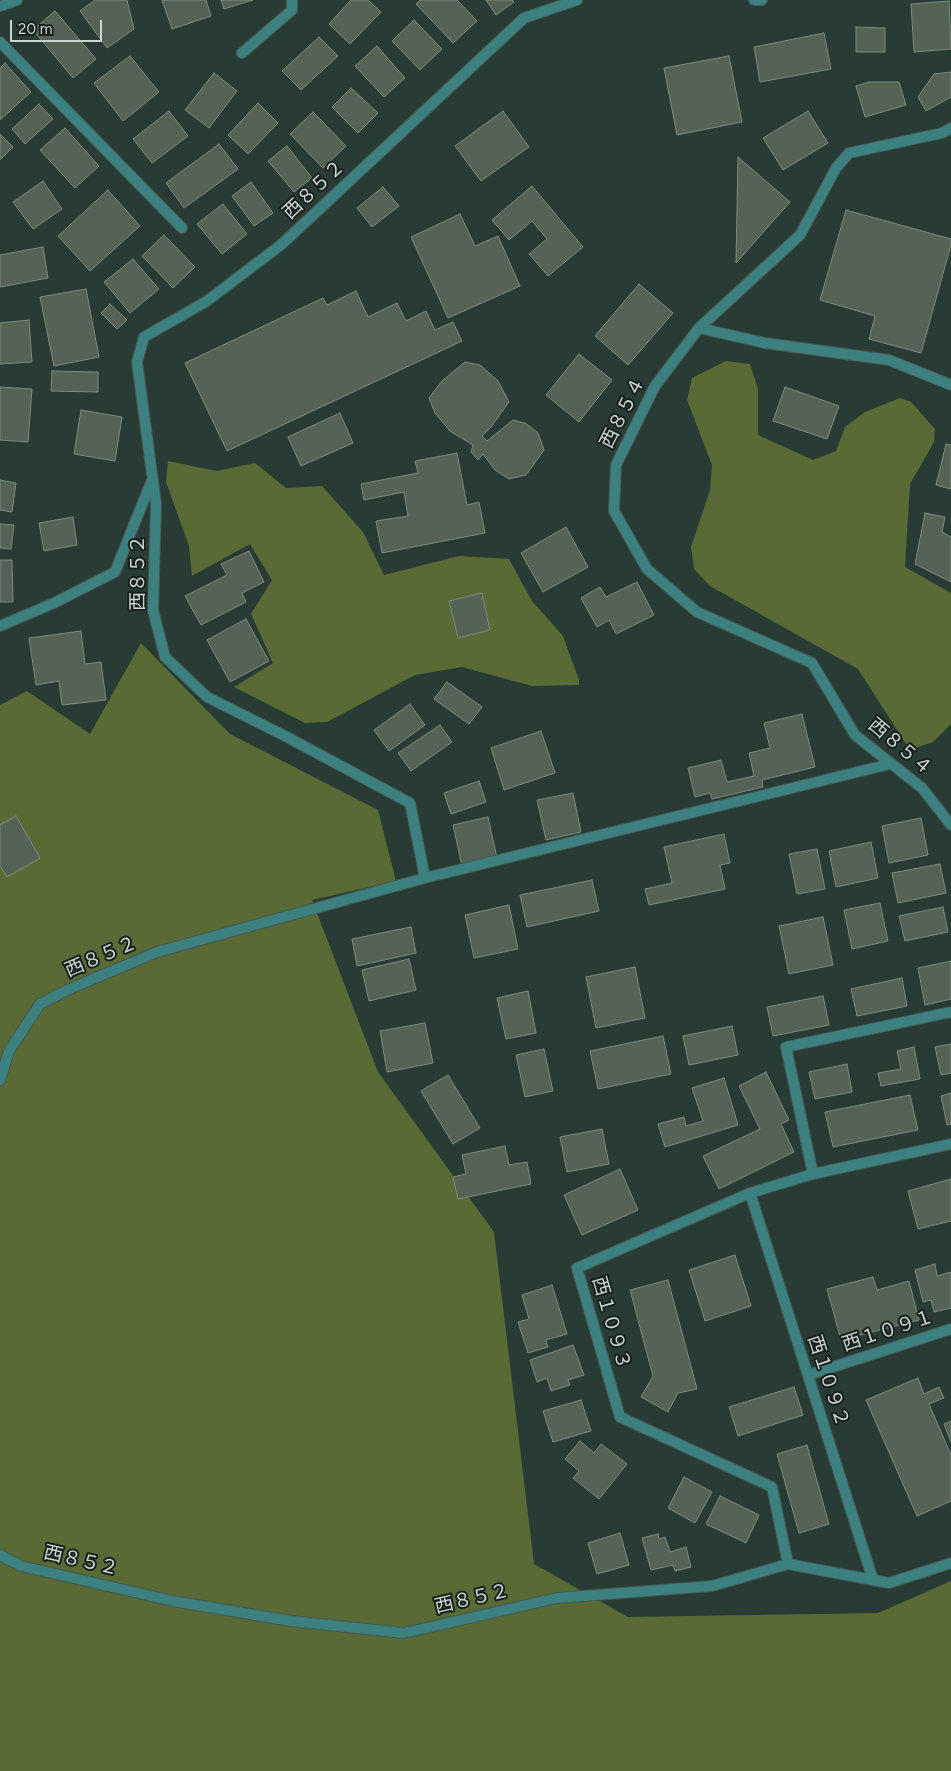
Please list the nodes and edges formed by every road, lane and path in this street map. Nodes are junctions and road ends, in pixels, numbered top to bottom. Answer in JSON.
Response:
{"nodes":[{"id":1,"x":17,"y":0,"type":"edge"},
{"id":2,"x":292,"y":0,"type":"edge"},
{"id":3,"x":577,"y":0,"type":"edge"},
{"id":4,"x":754,"y":0,"type":"edge"},
{"id":5,"x":762,"y":0,"type":"edge"},
{"id":6,"x":0,"y":6,"type":"edge"},
{"id":7,"x":0,"y":42,"type":"edge"},
{"id":8,"x":242,"y":53,"type":"dead end"},
{"id":9,"x":951,"y":128,"type":"edge"},
{"id":10,"x":182,"y":228,"type":"dead end"},
{"id":11,"x":699,"y":328,"type":"junction"},
{"id":12,"x":951,"y":385,"type":"edge"},
{"id":13,"x":153,"y":477,"type":"junction"},
{"id":14,"x":0,"y":626,"type":"edge"},
{"id":15,"x":890,"y":764,"type":"junction"},
{"id":16,"x":951,"y":825,"type":"edge"},
{"id":17,"x":425,"y":878,"type":"junction"},
{"id":18,"x":951,"y":1012,"type":"edge"},
{"id":19,"x":0,"y":1080,"type":"edge"},
{"id":20,"x":951,"y":1144,"type":"edge"},
{"id":21,"x":813,"y":1174,"type":"junction"},
{"id":22,"x":750,"y":1193,"type":"junction"},
{"id":23,"x":951,"y":1329,"type":"edge"},
{"id":24,"x":808,"y":1374,"type":"junction"},
{"id":25,"x":0,"y":1554,"type":"edge"},
{"id":26,"x":951,"y":1563,"type":"edge"},
{"id":27,"x":788,"y":1564,"type":"junction"},
{"id":28,"x":873,"y":1580,"type":"junction"}],
"edges":[{"from":1,"to":6,"type":"street"},
{"from":2,"to":8,"type":"street"},
{"from":3,"to":13,"type":"street","name":"西８５２"},
{"from":4,"to":5,"type":"street"},
{"from":7,"to":10,"type":"street"},
{"from":9,"to":11,"type":"street","name":"西８５４"},
{"from":11,"to":12,"type":"street"},
{"from":11,"to":15,"type":"street","name":"西８５４"},
{"from":13,"to":14,"type":"street"},
{"from":13,"to":17,"type":"street","name":"西８５２"},
{"from":15,"to":16,"type":"street","name":"西８５４"},
{"from":15,"to":17,"type":"street"},
{"from":17,"to":19,"type":"street","name":"西８５２"},
{"from":18,"to":21,"type":"street"},
{"from":20,"to":21,"type":"street","name":"西１０９３"},
{"from":21,"to":22,"type":"street","name":"西１０９３"},
{"from":22,"to":24,"type":"street","name":"西１０９２"},
{"from":22,"to":27,"type":"street","name":"西１０９３"},
{"from":23,"to":24,"type":"street","name":"西１０９１"},
{"from":24,"to":28,"type":"street","name":"西１０９２"},
{"from":25,"to":27,"type":"street","name":"西８５２"},
{"from":26,"to":28,"type":"street","name":"西８５２"},
{"from":27,"to":28,"type":"street","name":"西８５２"}]}
